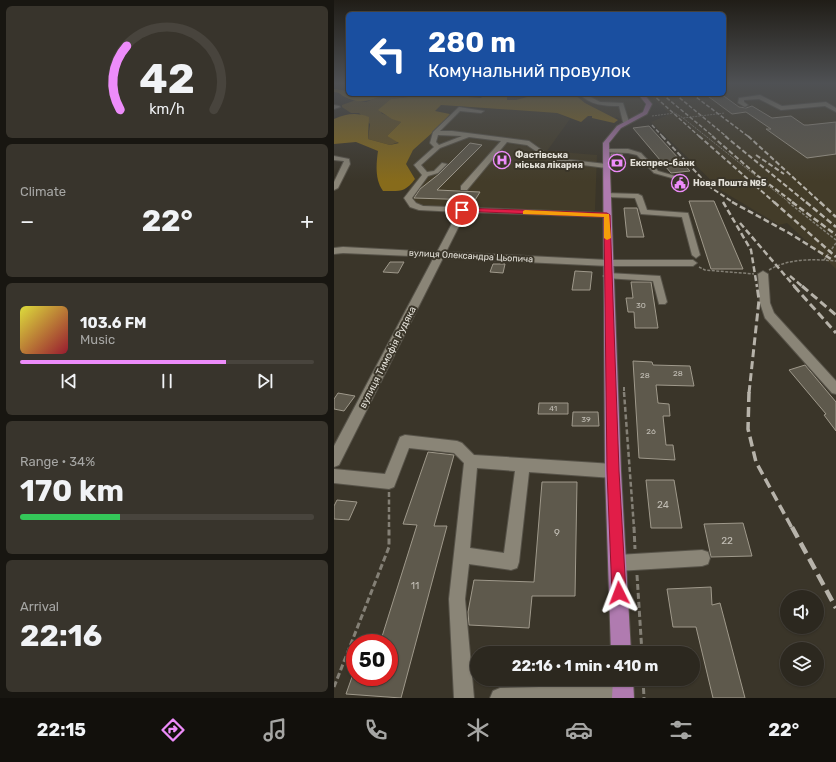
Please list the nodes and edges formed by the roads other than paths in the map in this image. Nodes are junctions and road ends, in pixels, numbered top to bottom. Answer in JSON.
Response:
{"nodes":[{"id":1,"x":452,"y":117,"type":"edge"},
{"id":2,"x":625,"y":117,"type":"edge"},
{"id":3,"x":637,"y":117,"type":"edge"},
{"id":4,"x":626,"y":122,"type":"junction"},
{"id":5,"x":435,"y":133,"type":"junction"},
{"id":6,"x":469,"y":135,"type":"junction"},
{"id":7,"x":505,"y":140,"type":"junction"},
{"id":8,"x":438,"y":148,"type":"junction"},
{"id":9,"x":606,"y":151,"type":"junction"},
{"id":10,"x":334,"y":158,"type":"edge"},
{"id":11,"x":444,"y":164,"type":"dead end"},
{"id":12,"x":606,"y":166,"type":"junction"},
{"id":13,"x":426,"y":174,"type":"junction"},
{"id":14,"x":672,"y":176,"type":"dead end"},
{"id":15,"x":334,"y":188,"type":"edge"},
{"id":16,"x":464,"y":188,"type":"dead end"},
{"id":17,"x":607,"y":195,"type":"junction"},
{"id":18,"x":462,"y":210,"type":"junction"},
{"id":19,"x":607,"y":215,"type":"junction"},
{"id":20,"x":334,"y":251,"type":"edge"},
{"id":21,"x":438,"y":255,"type":"junction"},
{"id":22,"x":608,"y":263,"type":"junction"},
{"id":23,"x":763,"y":274,"type":"road end"},
{"id":24,"x":608,"y":276,"type":"junction"},
{"id":25,"x":662,"y":302,"type":"dead end"},
{"id":26,"x":836,"y":389,"type":"edge"},
{"id":27,"x":334,"y":460,"type":"edge"},
{"id":28,"x":471,"y":461,"type":"junction"},
{"id":29,"x":523,"y":465,"type":"junction"},
{"id":30,"x":613,"y":471,"type":"junction"},
{"id":31,"x":334,"y":476,"type":"edge"},
{"id":32,"x":461,"y":555,"type":"junction"},
{"id":33,"x":702,"y":558,"type":"dead end"},
{"id":34,"x":617,"y":563,"type":"junction"},
{"id":35,"x":621,"y":646,"type":"edge"},
{"id":36,"x":623,"y":691,"type":"edge"},
{"id":37,"x":464,"y":698,"type":"edge"},
{"id":38,"x":500,"y":698,"type":"edge"}],
"edges":[{"from":1,"to":5,"type":"street"},
{"from":2,"to":4,"type":"street"},
{"from":3,"to":4,"type":"main road"},
{"from":4,"to":9,"type":"main road"},
{"from":5,"to":6,"type":"street"},
{"from":5,"to":8,"type":"street"},
{"from":6,"to":7,"type":"street"},
{"from":6,"to":8,"type":"street"},
{"from":7,"to":12,"type":"street"},
{"from":7,"to":16,"type":"street"},
{"from":8,"to":13,"type":"street"},
{"from":9,"to":12,"type":"main road"},
{"from":9,"to":14,"type":"street"},
{"from":10,"to":15,"type":"street"},
{"from":11,"to":13,"type":"street"},
{"from":12,"to":17,"type":"main road"},
{"from":13,"to":18,"type":"street"},
{"from":17,"to":19,"type":"main road"},
{"from":17,"to":22,"type":"street","name":"вулиця Олександра Цьопича"},
{"from":18,"to":19,"type":"street"},
{"from":18,"to":21,"type":"street","name":"вулиця Тимофія Рудяка"},
{"from":19,"to":22,"type":"main road"},
{"from":20,"to":21,"type":"street","name":"вулиця Олександра Цьопича"},
{"from":21,"to":22,"type":"street","name":"вулиця Олександра Цьопича"},
{"from":21,"to":27,"type":"street","name":"вулиця Тимофія Рудяка"},
{"from":22,"to":24,"type":"main road"},
{"from":23,"to":26,"type":"street"},
{"from":24,"to":25,"type":"street"},
{"from":24,"to":30,"type":"main road"},
{"from":28,"to":29,"type":"street"},
{"from":28,"to":31,"type":"street"},
{"from":28,"to":32,"type":"street"},
{"from":29,"to":30,"type":"street"},
{"from":29,"to":32,"type":"street"},
{"from":30,"to":34,"type":"main road"},
{"from":32,"to":37,"type":"street"},
{"from":33,"to":34,"type":"street"},
{"from":34,"to":35,"type":"main road"},
{"from":36,"to":38,"type":"street"}]}
